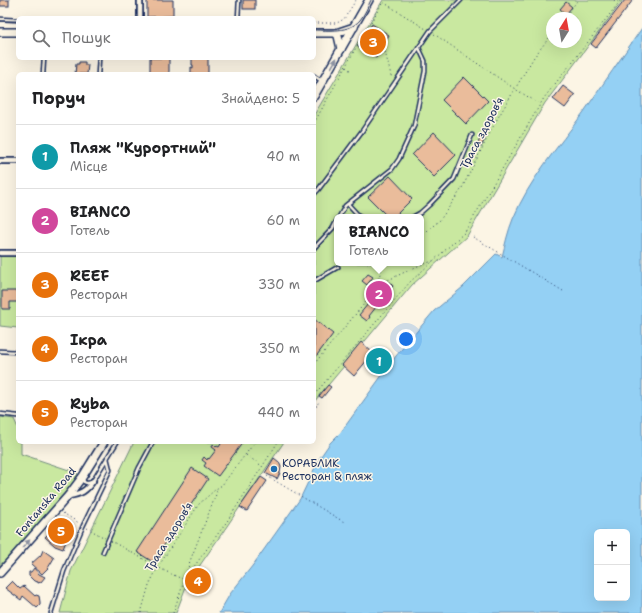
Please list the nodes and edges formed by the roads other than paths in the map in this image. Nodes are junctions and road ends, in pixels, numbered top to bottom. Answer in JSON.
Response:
{"nodes":[{"id":1,"x":140,"y":0,"type":"edge"},
{"id":2,"x":239,"y":0,"type":"edge"},
{"id":3,"x":369,"y":0,"type":"edge"},
{"id":4,"x":461,"y":0,"type":"edge"},
{"id":5,"x":140,"y":16,"type":"edge"},
{"id":6,"x":238,"y":16,"type":"edge"},
{"id":7,"x":0,"y":19,"type":"edge"},
{"id":8,"x":16,"y":20,"type":"edge"},
{"id":9,"x":354,"y":27,"type":"junction"},
{"id":10,"x":0,"y":32,"type":"edge"},
{"id":11,"x":16,"y":32,"type":"edge"},
{"id":12,"x":316,"y":33,"type":"edge"},
{"id":13,"x":336,"y":33,"type":"junction"},
{"id":14,"x":419,"y":47,"type":"junction"},
{"id":15,"x":341,"y":50,"type":"junction"},
{"id":16,"x":44,"y":60,"type":"edge"},
{"id":17,"x":99,"y":60,"type":"edge"},
{"id":18,"x":43,"y":72,"type":"edge"},
{"id":19,"x":98,"y":72,"type":"edge"},
{"id":20,"x":316,"y":77,"type":"edge"},
{"id":21,"x":323,"y":81,"type":"junction"},
{"id":22,"x":316,"y":93,"type":"edge"},
{"id":23,"x":472,"y":135,"type":"dead end"},
{"id":24,"x":0,"y":161,"type":"edge"},
{"id":25,"x":16,"y":161,"type":"edge"},
{"id":26,"x":316,"y":192,"type":"edge"},
{"id":27,"x":348,"y":204,"type":"junction"},
{"id":28,"x":340,"y":214,"type":"edge"},
{"id":29,"x":357,"y":214,"type":"edge"},
{"id":30,"x":418,"y":214,"type":"edge"},
{"id":31,"x":334,"y":226,"type":"edge"},
{"id":32,"x":316,"y":246,"type":"edge"},
{"id":33,"x":0,"y":253,"type":"edge"},
{"id":34,"x":16,"y":253,"type":"edge"},
{"id":35,"x":338,"y":267,"type":"dead end"},
{"id":36,"x":316,"y":280,"type":"edge"},
{"id":37,"x":0,"y":351,"type":"edge"},
{"id":38,"x":16,"y":352,"type":"edge"},
{"id":39,"x":0,"y":414,"type":"edge"},
{"id":40,"x":16,"y":416,"type":"edge"},
{"id":41,"x":103,"y":444,"type":"edge"},
{"id":42,"x":116,"y":444,"type":"edge"},
{"id":43,"x":152,"y":444,"type":"edge"},
{"id":44,"x":107,"y":458,"type":"junction"},
{"id":45,"x":82,"y":476,"type":"junction"},
{"id":46,"x":93,"y":481,"type":"junction"},
{"id":47,"x":68,"y":496,"type":"junction"},
{"id":48,"x":104,"y":552,"type":"dead end"},
{"id":49,"x":0,"y":573,"type":"edge"},
{"id":50,"x":51,"y":613,"type":"edge"}],
"edges":[{"from":1,"to":5,"type":"street"},
{"from":2,"to":6,"type":"lane"},
{"from":3,"to":9,"type":"main road"},
{"from":4,"to":14,"type":"lane"},
{"from":7,"to":8,"type":"lane"},
{"from":9,"to":13,"type":"main road"},
{"from":9,"to":15,"type":"main road"},
{"from":10,"to":11,"type":"main road"},
{"from":12,"to":13,"type":"main road"},
{"from":13,"to":15,"type":"main road"},
{"from":14,"to":26,"type":"lane"},
{"from":14,"to":27,"type":"lane"},
{"from":21,"to":15,"type":"main road","one_way":true},
{"from":16,"to":18,"type":"lane"},
{"from":17,"to":19,"type":"lane"},
{"from":20,"to":21,"type":"lane"},
{"from":21,"to":22,"type":"main road"},
{"from":23,"to":30,"type":"lane"},
{"from":24,"to":25,"type":"street"},
{"from":27,"to":28,"type":"lane"},
{"from":27,"to":29,"type":"lane"},
{"from":31,"to":32,"type":"lane"},
{"from":33,"to":34,"type":"street"},
{"from":35,"to":36,"type":"lane"},
{"from":37,"to":38,"type":"lane"},
{"from":39,"to":40,"type":"lane"},
{"from":41,"to":45,"type":"main road","name":"Fontanska Road"},
{"from":42,"to":44,"type":"lane"},
{"from":43,"to":48,"type":"lane"},
{"from":44,"to":46,"type":"lane"},
{"from":44,"to":50,"type":"lane"},
{"from":45,"to":46,"type":"lane"},
{"from":45,"to":47,"type":"main road","name":"Fontanska Road"},
{"from":46,"to":47,"type":"street"},
{"from":49,"to":47,"type":"main road","name":"Fontanska Road","one_way":true}]}
